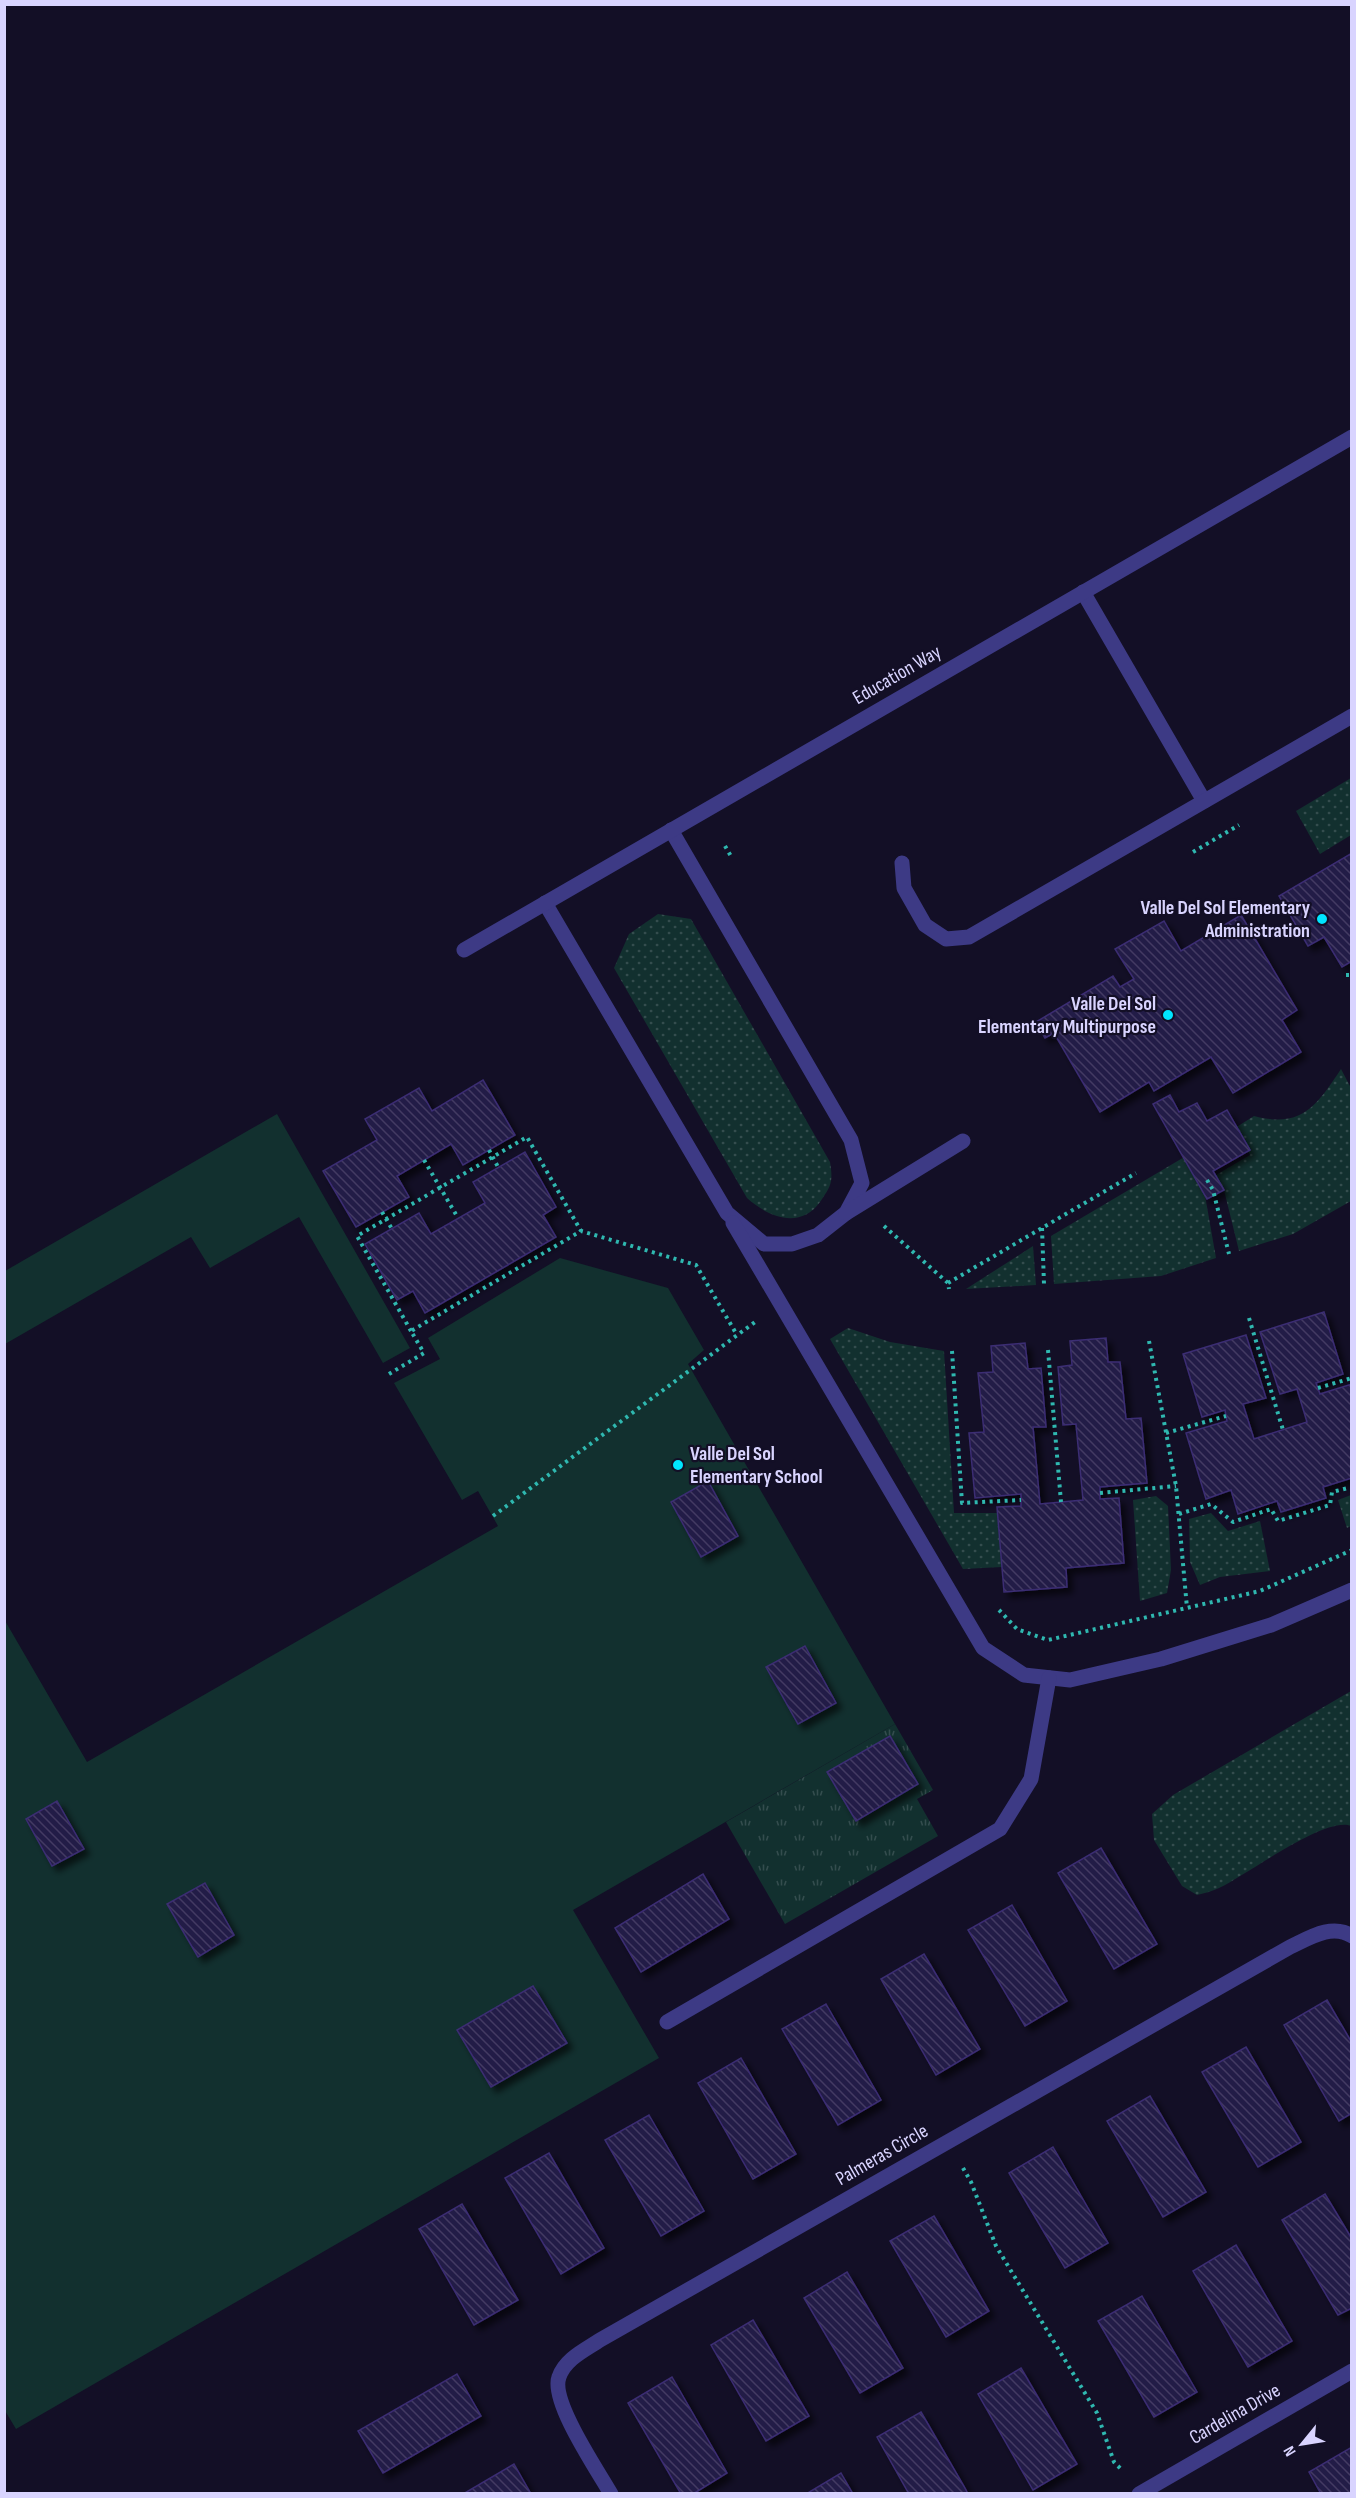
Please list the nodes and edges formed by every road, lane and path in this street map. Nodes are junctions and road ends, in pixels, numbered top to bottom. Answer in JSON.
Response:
{"nodes":[{"id":1,"x":1352,"y":437,"type":"edge"},
{"id":2,"x":1083,"y":592,"type":"junction"},
{"id":3,"x":1352,"y":716,"type":"edge"},
{"id":4,"x":1204,"y":801,"type":"junction"},
{"id":5,"x":1239,"y":825,"type":"dead end"},
{"id":6,"x":671,"y":830,"type":"junction"},
{"id":7,"x":1213,"y":833,"type":"dead end"},
{"id":8,"x":1216,"y":838,"type":"junction"},
{"id":9,"x":725,"y":846,"type":"dead end"},
{"id":10,"x":1193,"y":852,"type":"dead end"},
{"id":11,"x":732,"y":858,"type":"dead end"},
{"id":12,"x":902,"y":863,"type":"dead end"},
{"id":13,"x":545,"y":903,"type":"junction"},
{"id":14,"x":464,"y":950,"type":"dead end"},
{"id":15,"x":963,"y":1141,"type":"dead end"},
{"id":16,"x":489,"y":1150,"type":"dead end"},
{"id":17,"x":493,"y":1157,"type":"junction"},
{"id":18,"x":424,"y":1160,"type":"dead end"},
{"id":19,"x":498,"y":1167,"type":"dead end"},
{"id":20,"x":1136,"y":1173,"type":"dead end"},
{"id":21,"x":1207,"y":1180,"type":"dead end"},
{"id":22,"x":440,"y":1188,"type":"junction"},
{"id":23,"x":382,"y":1212,"type":"dead end"},
{"id":24,"x":727,"y":1213,"type":"junction"},
{"id":25,"x":846,"y":1213,"type":"junction"},
{"id":26,"x":458,"y":1218,"type":"dead end"},
{"id":27,"x":387,"y":1219,"type":"junction"},
{"id":28,"x":884,"y":1225,"type":"dead end"},
{"id":29,"x":1042,"y":1228,"type":"junction"},
{"id":30,"x":392,"y":1229,"type":"dead end"},
{"id":31,"x":582,"y":1231,"type":"junction"},
{"id":32,"x":1229,"y":1254,"type":"dead end"},
{"id":33,"x":948,"y":1282,"type":"junction"},
{"id":34,"x":1044,"y":1284,"type":"dead end"},
{"id":35,"x":949,"y":1289,"type":"dead end"},
{"id":36,"x":782,"y":1306,"type":"junction"},
{"id":37,"x":1249,"y":1318,"type":"dead end"},
{"id":38,"x":411,"y":1331,"type":"junction"},
{"id":39,"x":737,"y":1335,"type":"junction"},
{"id":40,"x":1149,"y":1341,"type":"dead end"},
{"id":41,"x":1048,"y":1350,"type":"dead end"},
{"id":42,"x":952,"y":1351,"type":"dead end"},
{"id":43,"x":389,"y":1374,"type":"dead end"},
{"id":44,"x":1352,"y":1378,"type":"edge"},
{"id":45,"x":1318,"y":1388,"type":"dead end"},
{"id":46,"x":1226,"y":1416,"type":"dead end"},
{"id":47,"x":1282,"y":1430,"type":"dead end"},
{"id":48,"x":1166,"y":1432,"type":"junction"},
{"id":49,"x":1176,"y":1486,"type":"junction"},
{"id":50,"x":1352,"y":1487,"type":"edge"},
{"id":51,"x":1100,"y":1493,"type":"dead end"},
{"id":52,"x":1021,"y":1500,"type":"dead end"},
{"id":53,"x":1062,"y":1502,"type":"dead end"},
{"id":54,"x":1179,"y":1514,"type":"junction"},
{"id":55,"x":493,"y":1516,"type":"dead end"},
{"id":56,"x":1352,"y":1550,"type":"edge"},
{"id":57,"x":1352,"y":1590,"type":"edge"},
{"id":58,"x":1187,"y":1608,"type":"junction"},
{"id":59,"x":998,"y":1609,"type":"dead end"},
{"id":60,"x":1049,"y":1678,"type":"junction"},
{"id":61,"x":1352,"y":1936,"type":"edge"},
{"id":62,"x":667,"y":2022,"type":"dead end"},
{"id":63,"x":948,"y":2142,"type":"junction"},
{"id":64,"x":1352,"y":2371,"type":"edge"},
{"id":65,"x":611,"y":2493,"type":"edge"},
{"id":66,"x":1140,"y":2493,"type":"edge"}],
"edges":[{"from":1,"to":2,"type":"street","name":"Education Way"},
{"from":2,"to":4,"type":"street"},
{"from":2,"to":6,"type":"street","name":"Education Way"},
{"from":3,"to":4,"type":"street"},
{"from":4,"to":12,"type":"street"},
{"from":5,"to":8,"type":"path"},
{"from":6,"to":13,"type":"street","name":"Education Way"},
{"from":6,"to":25,"type":"street"},
{"from":7,"to":8,"type":"path"},
{"from":8,"to":10,"type":"path"},
{"from":9,"to":11,"type":"path"},
{"from":13,"to":14,"type":"street","name":"Education Way"},
{"from":13,"to":24,"type":"street"},
{"from":15,"to":25,"type":"street"},
{"from":16,"to":17,"type":"path"},
{"from":17,"to":19,"type":"path"},
{"from":17,"to":22,"type":"path"},
{"from":17,"to":31,"type":"path"},
{"from":18,"to":22,"type":"path"},
{"from":20,"to":29,"type":"path"},
{"from":21,"to":32,"type":"path"},
{"from":22,"to":26,"type":"path"},
{"from":22,"to":27,"type":"path"},
{"from":23,"to":27,"type":"path"},
{"from":24,"to":25,"type":"street"},
{"from":24,"to":36,"type":"street"},
{"from":27,"to":30,"type":"path"},
{"from":27,"to":38,"type":"path"},
{"from":28,"to":33,"type":"path"},
{"from":29,"to":33,"type":"path"},
{"from":29,"to":34,"type":"path"},
{"from":31,"to":38,"type":"path"},
{"from":31,"to":39,"type":"path"},
{"from":33,"to":35,"type":"path"},
{"from":36,"to":39,"type":"path"},
{"from":36,"to":60,"type":"street"},
{"from":37,"to":47,"type":"path"},
{"from":38,"to":43,"type":"path"},
{"from":39,"to":55,"type":"path"},
{"from":40,"to":48,"type":"path"},
{"from":41,"to":53,"type":"path"},
{"from":42,"to":52,"type":"path"},
{"from":44,"to":45,"type":"path"},
{"from":46,"to":48,"type":"path"},
{"from":48,"to":49,"type":"path"},
{"from":49,"to":51,"type":"path"},
{"from":49,"to":54,"type":"path"},
{"from":50,"to":54,"type":"path"},
{"from":54,"to":58,"type":"path"},
{"from":56,"to":58,"type":"path"},
{"from":57,"to":60,"type":"street"},
{"from":58,"to":59,"type":"path"},
{"from":60,"to":62,"type":"street"},
{"from":61,"to":63,"type":"street","name":"Palmeras Circle"},
{"from":63,"to":65,"type":"street","name":"Palmeras Circle"},
{"from":63,"to":66,"type":"path"},
{"from":64,"to":66,"type":"street","name":"Cardelina Drive"}]}
